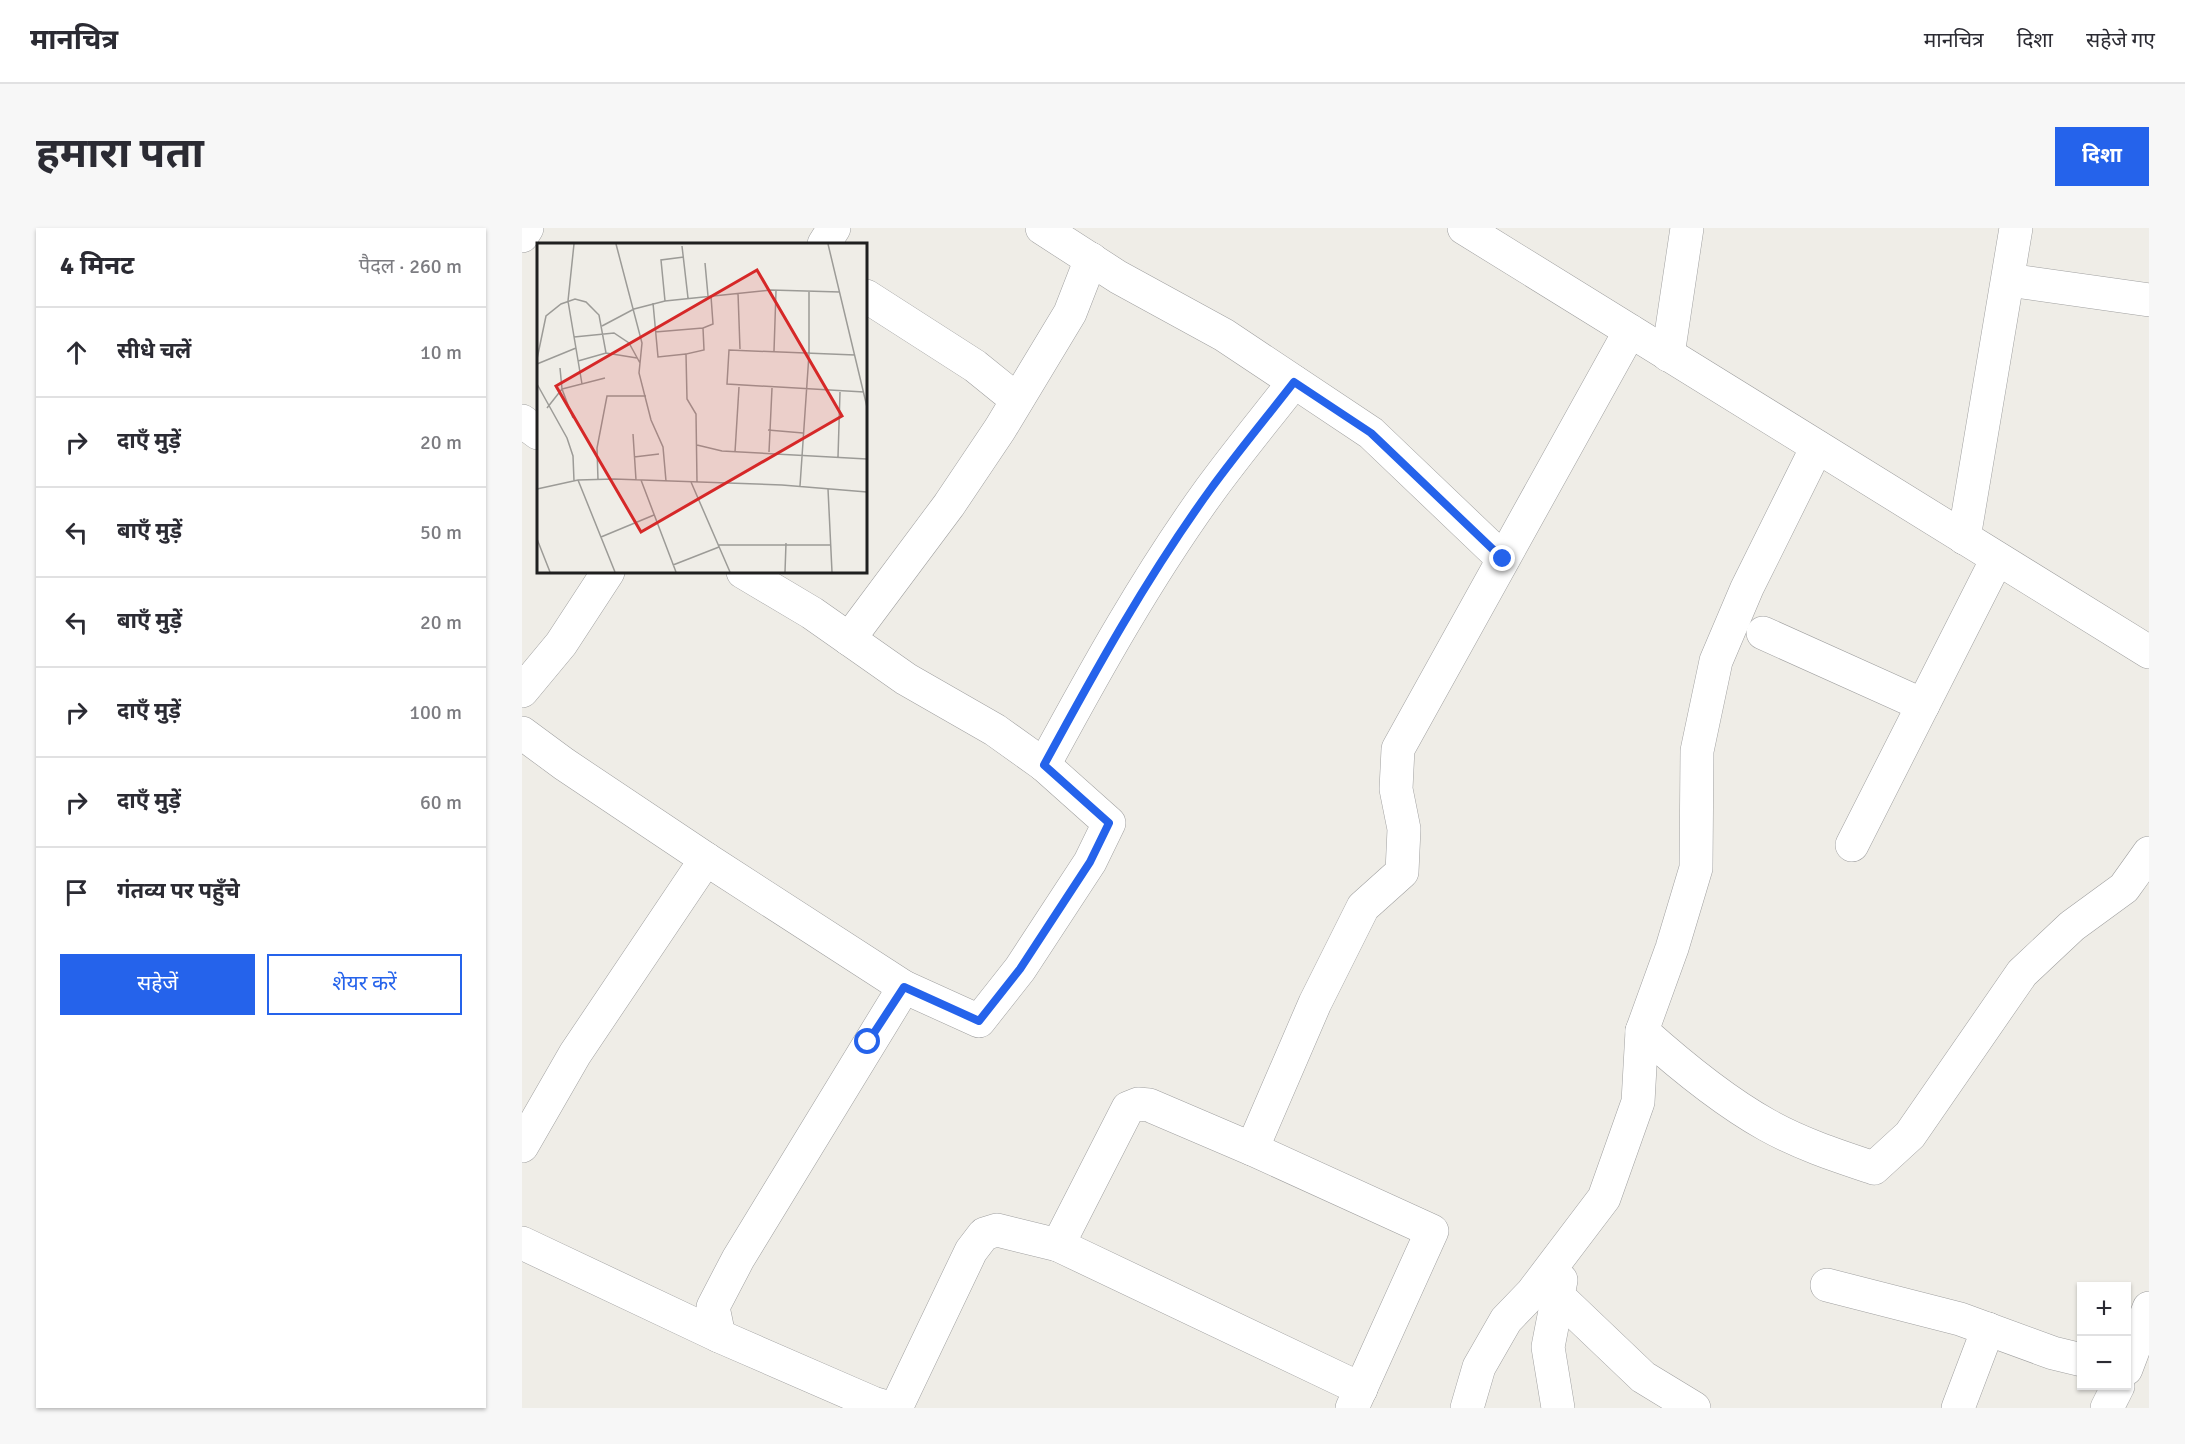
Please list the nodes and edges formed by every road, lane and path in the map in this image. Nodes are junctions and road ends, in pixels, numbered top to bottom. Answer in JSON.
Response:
{"nodes":[{"id":1,"x":527,"y":228,"type":"edge"},
{"id":2,"x":834,"y":228,"type":"edge"},
{"id":3,"x":1042,"y":228,"type":"edge"},
{"id":4,"x":1464,"y":228,"type":"edge"},
{"id":5,"x":1687,"y":228,"type":"edge"},
{"id":6,"x":2016,"y":228,"type":"edge"},
{"id":7,"x":522,"y":236,"type":"edge"},
{"id":8,"x":825,"y":243,"type":"edge"},
{"id":9,"x":1091,"y":260,"type":"junction"},
{"id":10,"x":2008,"y":280,"type":"junction"},
{"id":11,"x":867,"y":297,"type":"edge"},
{"id":12,"x":2149,"y":300,"type":"edge"},
{"id":13,"x":1630,"y":331,"type":"junction"},
{"id":14,"x":1668,"y":355,"type":"junction"},
{"id":15,"x":1294,"y":382,"type":"junction"},
{"id":16,"x":1017,"y":400,"type":"junction"},
{"id":17,"x":522,"y":421,"type":"edge"},
{"id":18,"x":537,"y":432,"type":"edge"},
{"id":19,"x":1817,"y":447,"type":"junction"},
{"id":20,"x":1964,"y":538,"type":"junction"},
{"id":21,"x":1503,"y":559,"type":"junction"},
{"id":22,"x":1997,"y":559,"type":"junction"},
{"id":23,"x":607,"y":573,"type":"edge"},
{"id":24,"x":745,"y":573,"type":"edge"},
{"id":25,"x":1763,"y":633,"type":"dead end"},
{"id":26,"x":849,"y":639,"type":"junction"},
{"id":27,"x":2149,"y":652,"type":"edge"},
{"id":28,"x":522,"y":691,"type":"edge"},
{"id":29,"x":1923,"y":705,"type":"junction"},
{"id":30,"x":522,"y":732,"type":"edge"},
{"id":31,"x":1044,"y":765,"type":"junction"},
{"id":32,"x":1852,"y":845,"type":"dead end"},
{"id":33,"x":2149,"y":853,"type":"edge"},
{"id":34,"x":706,"y":859,"type":"junction"},
{"id":35,"x":904,"y":987,"type":"junction"},
{"id":36,"x":1642,"y":1031,"type":"junction"},
{"id":37,"x":522,"y":1146,"type":"edge"},
{"id":38,"x":1252,"y":1149,"type":"junction"},
{"id":39,"x":522,"y":1243,"type":"edge"},
{"id":40,"x":1058,"y":1245,"type":"junction"},
{"id":41,"x":1566,"y":1247,"type":"junction"},
{"id":42,"x":1827,"y":1285,"type":"dead end"},
{"id":43,"x":1558,"y":1296,"type":"junction"},
{"id":44,"x":2149,"y":1308,"type":"edge"},
{"id":45,"x":1988,"y":1329,"type":"junction"},
{"id":46,"x":719,"y":1336,"type":"junction"},
{"id":47,"x":2077,"y":1359,"type":"edge"},
{"id":48,"x":2131,"y":1359,"type":"edge"},
{"id":49,"x":2149,"y":1363,"type":"edge"},
{"id":50,"x":2131,"y":1369,"type":"edge"},
{"id":51,"x":2116,"y":1390,"type":"edge"},
{"id":52,"x":1356,"y":1399,"type":"edge"},
{"id":53,"x":890,"y":1408,"type":"edge"},
{"id":54,"x":896,"y":1408,"type":"edge"},
{"id":55,"x":1467,"y":1408,"type":"edge"},
{"id":56,"x":1558,"y":1408,"type":"edge"},
{"id":57,"x":1694,"y":1408,"type":"edge"},
{"id":58,"x":1958,"y":1408,"type":"edge"},
{"id":59,"x":2107,"y":1408,"type":"edge"}],
"edges":[{"from":1,"to":7,"type":"street"},
{"from":2,"to":8,"type":"street"},
{"from":3,"to":9,"type":"street"},
{"from":4,"to":13,"type":"street"},
{"from":5,"to":14,"type":"street"},
{"from":6,"to":10,"type":"street"},
{"from":9,"to":15,"type":"street"},
{"from":9,"to":16,"type":"street"},
{"from":10,"to":12,"type":"street"},
{"from":10,"to":20,"type":"street"},
{"from":11,"to":16,"type":"street"},
{"from":13,"to":14,"type":"street"},
{"from":13,"to":21,"type":"street"},
{"from":14,"to":19,"type":"street"},
{"from":15,"to":21,"type":"street"},
{"from":15,"to":31,"type":"street"},
{"from":16,"to":26,"type":"street"},
{"from":17,"to":18,"type":"street"},
{"from":19,"to":20,"type":"street"},
{"from":19,"to":36,"type":"street"},
{"from":20,"to":22,"type":"street"},
{"from":21,"to":38,"type":"street"},
{"from":22,"to":27,"type":"street"},
{"from":22,"to":29,"type":"street"},
{"from":23,"to":28,"type":"street"},
{"from":24,"to":26,"type":"street"},
{"from":25,"to":29,"type":"street"},
{"from":26,"to":31,"type":"street"},
{"from":29,"to":32,"type":"street"},
{"from":30,"to":34,"type":"street"},
{"from":31,"to":35,"type":"street"},
{"from":33,"to":36,"type":"street"},
{"from":34,"to":35,"type":"street"},
{"from":34,"to":37,"type":"street"},
{"from":35,"to":46,"type":"street"},
{"from":36,"to":41,"type":"street"},
{"from":38,"to":40,"type":"street"},
{"from":38,"to":52,"type":"street"},
{"from":39,"to":46,"type":"street"},
{"from":40,"to":52,"type":"street"},
{"from":40,"to":54,"type":"street"},
{"from":41,"to":43,"type":"street"},
{"from":41,"to":55,"type":"street"},
{"from":42,"to":45,"type":"street"},
{"from":43,"to":56,"type":"street"},
{"from":43,"to":57,"type":"street"},
{"from":44,"to":48,"type":"street"},
{"from":45,"to":47,"type":"street"},
{"from":45,"to":58,"type":"street"},
{"from":46,"to":53,"type":"street"},
{"from":49,"to":50,"type":"street"},
{"from":51,"to":59,"type":"street"}]}
